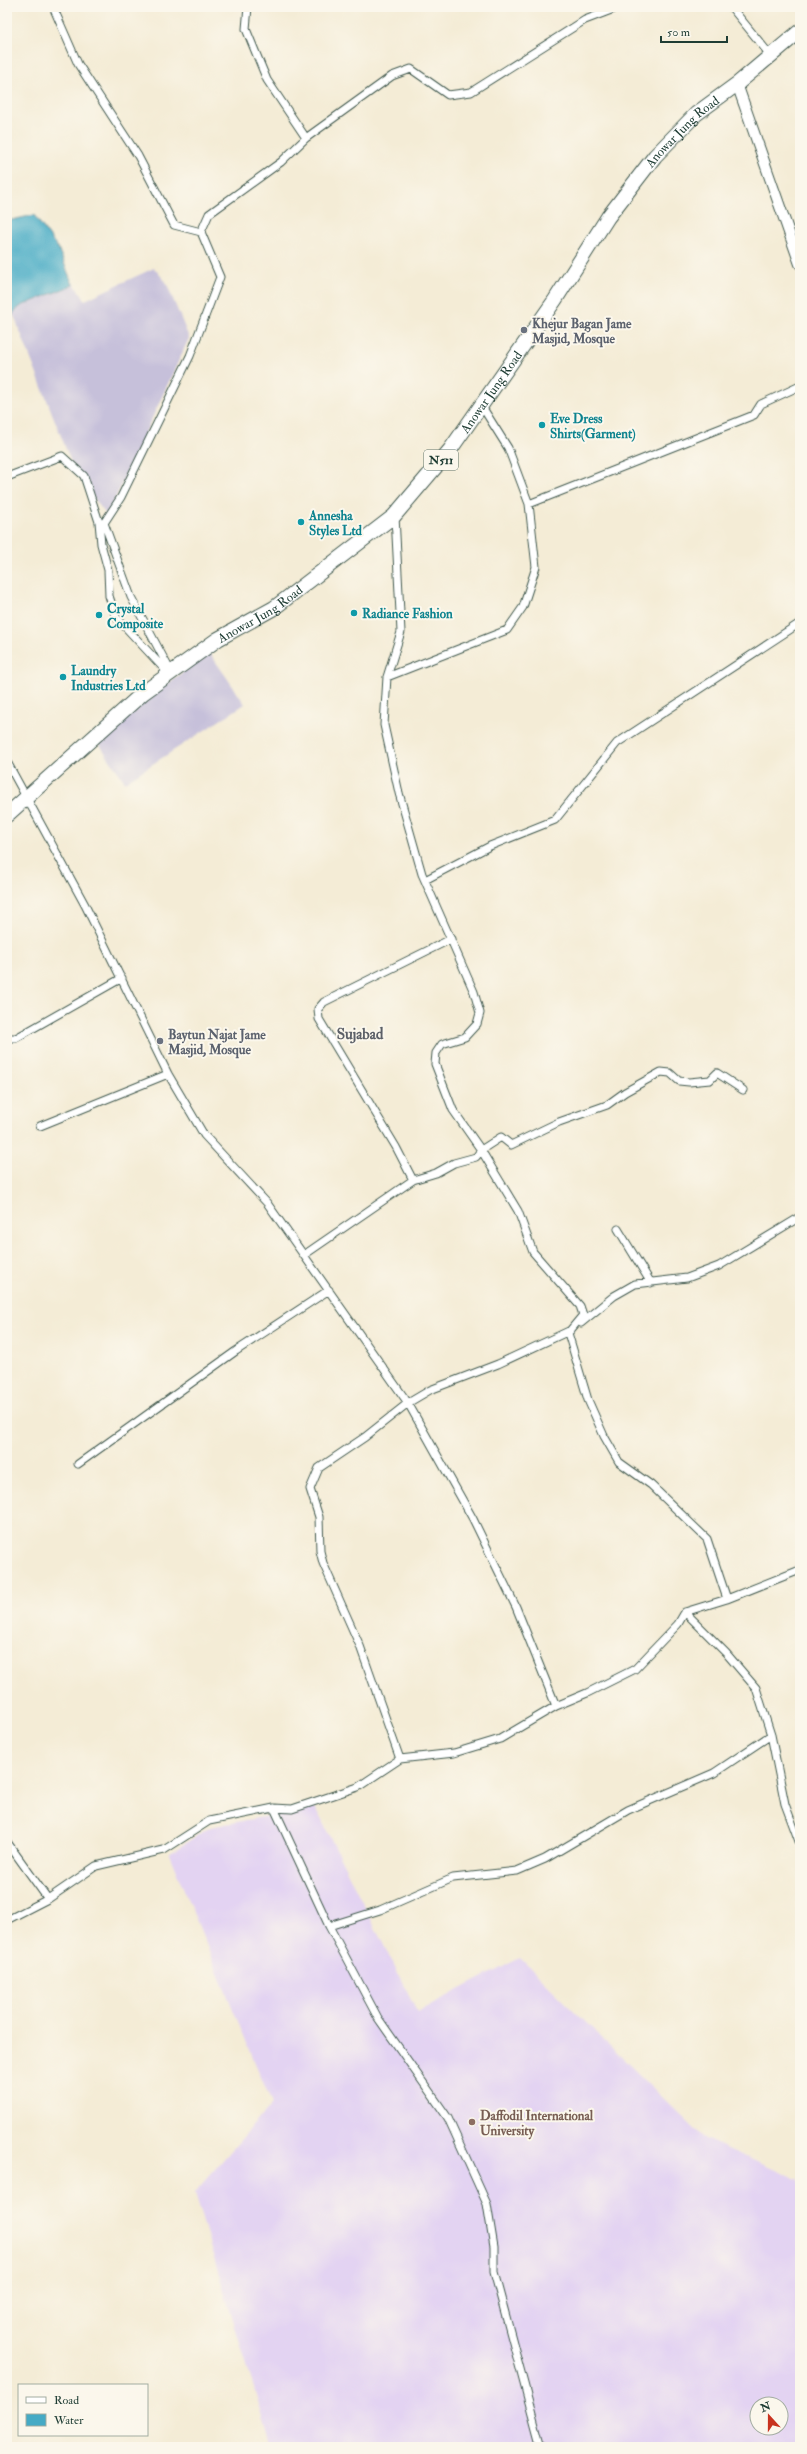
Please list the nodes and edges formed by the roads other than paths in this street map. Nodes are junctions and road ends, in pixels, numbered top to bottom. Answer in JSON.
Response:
{"nodes":[{"id":1,"x":53,"y":7,"type":"edge"},
{"id":2,"x":248,"y":7,"type":"edge"},
{"id":3,"x":619,"y":7,"type":"edge"},
{"id":4,"x":731,"y":7,"type":"edge"},
{"id":5,"x":800,"y":31,"type":"edge"},
{"id":6,"x":770,"y":56,"type":"junction"},
{"id":7,"x":737,"y":84,"type":"junction"},
{"id":8,"x":306,"y":138,"type":"junction"},
{"id":9,"x":201,"y":232,"type":"junction"},
{"id":10,"x":800,"y":264,"type":"edge"},
{"id":11,"x":800,"y":386,"type":"edge"},
{"id":12,"x":481,"y":405,"type":"junction"},
{"id":13,"x":7,"y":477,"type":"edge"},
{"id":14,"x":529,"y":504,"type":"junction"},
{"id":15,"x":394,"y":516,"type":"junction"},
{"id":16,"x":800,"y":623,"type":"edge"},
{"id":17,"x":170,"y":673,"type":"junction"},
{"id":18,"x":387,"y":677,"type":"junction"},
{"id":19,"x":7,"y":762,"type":"edge"},
{"id":20,"x":26,"y":798,"type":"junction"},
{"id":21,"x":7,"y":815,"type":"edge"},
{"id":22,"x":425,"y":880,"type":"junction"},
{"id":23,"x":451,"y":939,"type":"junction"},
{"id":24,"x":122,"y":978,"type":"junction"},
{"id":25,"x":7,"y":1038,"type":"edge"},
{"id":26,"x":168,"y":1074,"type":"junction"},
{"id":27,"x":743,"y":1090,"type":"dead end"},
{"id":28,"x":40,"y":1126,"type":"dead end"},
{"id":29,"x":481,"y":1150,"type":"junction"},
{"id":30,"x":413,"y":1180,"type":"junction"},
{"id":31,"x":800,"y":1217,"type":"edge"},
{"id":32,"x":618,"y":1229,"type":"dead end"},
{"id":33,"x":304,"y":1255,"type":"junction"},
{"id":34,"x":651,"y":1282,"type":"junction"},
{"id":35,"x":329,"y":1290,"type":"junction"},
{"id":36,"x":568,"y":1333,"type":"junction"},
{"id":37,"x":408,"y":1403,"type":"junction"},
{"id":38,"x":78,"y":1464,"type":"dead end"},
{"id":39,"x":800,"y":1570,"type":"edge"},
{"id":40,"x":727,"y":1599,"type":"junction"},
{"id":41,"x":685,"y":1612,"type":"junction"},
{"id":42,"x":556,"y":1706,"type":"junction"},
{"id":43,"x":771,"y":1735,"type":"junction"},
{"id":44,"x":400,"y":1760,"type":"junction"},
{"id":45,"x":274,"y":1808,"type":"junction"},
{"id":46,"x":7,"y":1842,"type":"edge"},
{"id":47,"x":800,"y":1844,"type":"edge"},
{"id":48,"x":48,"y":1899,"type":"junction"},
{"id":49,"x":7,"y":1920,"type":"edge"},
{"id":50,"x":329,"y":1926,"type":"junction"},
{"id":51,"x":541,"y":2447,"type":"edge"}],
"edges":[{"from":1,"to":9,"type":"street"},
{"from":2,"to":8,"type":"street"},
{"from":3,"to":8,"type":"street"},
{"from":4,"to":6,"type":"street"},
{"from":5,"to":6,"type":"highway","name":"Anowar Jung Road","number":"N511"},
{"from":6,"to":7,"type":"highway","name":"Anowar Jung Road","number":"N511"},
{"from":7,"to":10,"type":"street"},
{"from":7,"to":12,"type":"highway","name":"Anowar Jung Road","number":"N511"},
{"from":8,"to":9,"type":"street"},
{"from":9,"to":17,"type":"street"},
{"from":11,"to":14,"type":"street"},
{"from":12,"to":14,"type":"street"},
{"from":12,"to":15,"type":"highway","name":"Anowar Jung Road","number":"N511"},
{"from":13,"to":17,"type":"street"},
{"from":14,"to":18,"type":"street"},
{"from":15,"to":17,"type":"highway","name":"Anowar Jung Road","number":"N511"},
{"from":15,"to":18,"type":"street"},
{"from":16,"to":22,"type":"street"},
{"from":17,"to":20,"type":"highway","name":"Anowar Jung Road","number":"N511"},
{"from":18,"to":22,"type":"street"},
{"from":19,"to":20,"type":"street"},
{"from":20,"to":21,"type":"highway","name":"Anowar Jung Road","number":"N511"},
{"from":20,"to":24,"type":"street"},
{"from":22,"to":23,"type":"street"},
{"from":23,"to":29,"type":"street"},
{"from":23,"to":30,"type":"street"},
{"from":24,"to":25,"type":"street"},
{"from":24,"to":26,"type":"street"},
{"from":26,"to":28,"type":"street"},
{"from":26,"to":33,"type":"street"},
{"from":27,"to":29,"type":"street"},
{"from":29,"to":30,"type":"street"},
{"from":29,"to":36,"type":"street"},
{"from":30,"to":33,"type":"street"},
{"from":31,"to":34,"type":"street"},
{"from":32,"to":34,"type":"street"},
{"from":33,"to":35,"type":"street"},
{"from":34,"to":36,"type":"street"},
{"from":35,"to":37,"type":"street"},
{"from":35,"to":38,"type":"street"},
{"from":36,"to":37,"type":"street"},
{"from":36,"to":40,"type":"street"},
{"from":37,"to":42,"type":"street"},
{"from":37,"to":44,"type":"street"},
{"from":39,"to":40,"type":"street"},
{"from":40,"to":41,"type":"street"},
{"from":41,"to":42,"type":"street"},
{"from":41,"to":43,"type":"street"},
{"from":42,"to":44,"type":"street"},
{"from":43,"to":47,"type":"street"},
{"from":43,"to":50,"type":"street"},
{"from":44,"to":45,"type":"street"},
{"from":45,"to":48,"type":"street"},
{"from":45,"to":50,"type":"street"},
{"from":46,"to":48,"type":"street"},
{"from":48,"to":49,"type":"street"},
{"from":50,"to":51,"type":"street"}]}
